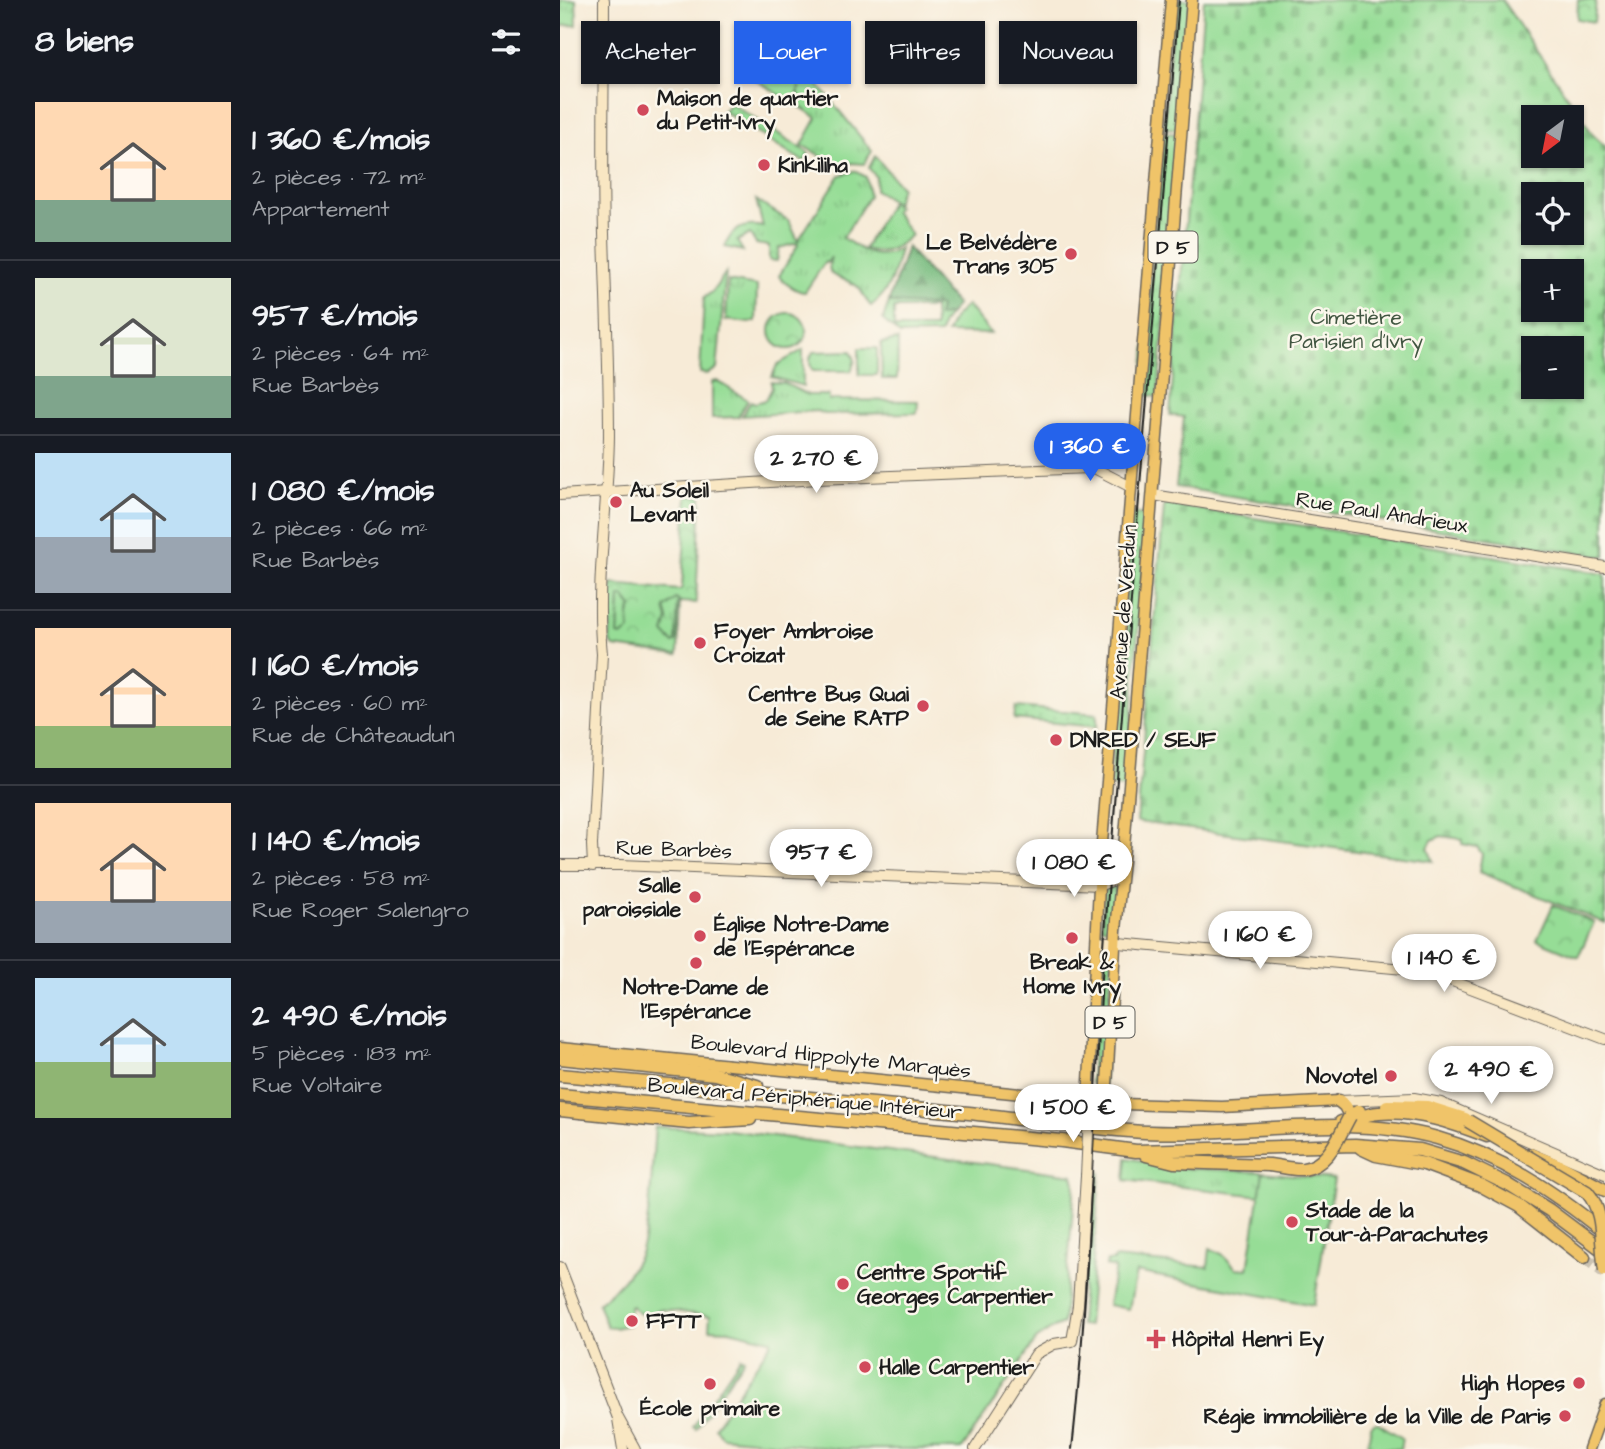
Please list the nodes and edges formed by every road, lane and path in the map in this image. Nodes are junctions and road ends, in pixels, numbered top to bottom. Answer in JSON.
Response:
{"nodes":[{"id":1,"x":604,"y":0,"type":"edge"},
{"id":2,"x":1171,"y":0,"type":"edge"},
{"id":3,"x":1192,"y":0,"type":"edge"},
{"id":4,"x":1131,"y":487,"type":"junction"},
{"id":5,"x":606,"y":492,"type":"junction"},
{"id":6,"x":560,"y":495,"type":"edge"},
{"id":7,"x":1153,"y":495,"type":"junction"},
{"id":8,"x":1605,"y":567,"type":"edge"},
{"id":9,"x":560,"y":866,"type":"edge"},
{"id":10,"x":593,"y":866,"type":"junction"},
{"id":11,"x":1120,"y":878,"type":"junction"},
{"id":12,"x":1100,"y":885,"type":"junction"},
{"id":13,"x":1097,"y":941,"type":"junction"},
{"id":14,"x":1115,"y":942,"type":"junction"},
{"id":15,"x":1605,"y":1038,"type":"edge"},
{"id":16,"x":560,"y":1048,"type":"edge"},
{"id":17,"x":560,"y":1058,"type":"edge"},
{"id":18,"x":560,"y":1075,"type":"edge"},
{"id":19,"x":785,"y":1094,"type":"junction"},
{"id":20,"x":560,"y":1095,"type":"edge"},
{"id":21,"x":1339,"y":1101,"type":"junction"},
{"id":22,"x":1096,"y":1104,"type":"junction"},
{"id":23,"x":560,"y":1110,"type":"edge"},
{"id":24,"x":789,"y":1116,"type":"junction"},
{"id":25,"x":1350,"y":1116,"type":"junction"},
{"id":26,"x":1323,"y":1126,"type":"junction"},
{"id":27,"x":1355,"y":1145,"type":"junction"},
{"id":28,"x":1136,"y":1151,"type":"junction"},
{"id":29,"x":1605,"y":1174,"type":"edge"},
{"id":30,"x":1605,"y":1189,"type":"edge"},
{"id":31,"x":1605,"y":1233,"type":"edge"},
{"id":32,"x":1605,"y":1252,"type":"edge"},
{"id":33,"x":1584,"y":1257,"type":"tunnel mouth"},
{"id":34,"x":560,"y":1267,"type":"edge"},
{"id":35,"x":1605,"y":1271,"type":"edge"},
{"id":36,"x":1605,"y":1404,"type":"edge"},
{"id":37,"x":618,"y":1418,"type":"junction"},
{"id":38,"x":623,"y":1449,"type":"edge"},
{"id":39,"x":635,"y":1449,"type":"edge"},
{"id":40,"x":975,"y":1449,"type":"edge"},
{"id":41,"x":1589,"y":1449,"type":"edge"}],
"edges":[{"from":1,"to":5,"type":"main road"},
{"from":2,"to":4,"type":"main road","name":"Avenue de Verdun","number":"D 5"},
{"from":3,"to":7,"type":"main road","name":"Avenue de Verdun","number":"D 5"},
{"from":4,"to":5,"type":"main road"},
{"from":4,"to":7,"type":"main road"},
{"from":4,"to":12,"type":"main road","name":"Avenue de Verdun","number":"D 5"},
{"from":5,"to":6,"type":"main road"},
{"from":5,"to":10,"type":"main road"},
{"from":7,"to":8,"type":"main road","name":"Rue Paul Andrieux"},
{"from":7,"to":11,"type":"main road","name":"Avenue de Verdun","number":"D 5"},
{"from":9,"to":10,"type":"main road","name":"Rue Barbès"},
{"from":10,"to":12,"type":"main road","name":"Rue Barbès"},
{"from":11,"to":12,"type":"main road","name":"Rue Barbès"},
{"from":11,"to":14,"type":"main road","name":"Avenue de Verdun","number":"D 5"},
{"from":12,"to":13,"type":"main road","name":"Avenue de Verdun","number":"D 5"},
{"from":13,"to":14,"type":"main road"},
{"from":13,"to":22,"type":"main road","name":"Avenue de Verdun","number":"D 5"},
{"from":14,"to":15,"type":"main road"},
{"from":14,"to":22,"type":"main road","name":"Avenue de Verdun","number":"D 5"},
{"from":16,"to":22,"type":"main road","name":"Boulevard Hippolyte Marquès"},
{"from":17,"to":19,"type":"highway"},
{"from":18,"to":19,"type":"highway"},
{"from":19,"to":26,"type":"highway"},
{"from":20,"to":24,"type":"highway","name":"Boulevard Périphérique Intérieur"},
{"from":21,"to":22,"type":"main road","name":"Boulevard Hippolyte Marquès"},
{"from":21,"to":25,"type":"highway"},
{"from":21,"to":29,"type":"main road"},
{"from":22,"to":40,"type":"main road","bridge":true},
{"from":23,"to":24,"type":"highway"},
{"from":24,"to":28,"type":"highway","name":"Boulevard Périphérique Intérieur"},
{"from":25,"to":28,"type":"highway","bridge":true},
{"from":25,"to":35,"type":"highway","bridge":true},
{"from":26,"to":30,"type":"highway"},
{"from":26,"to":31,"type":"highway"},
{"from":27,"to":28,"type":"highway","name":"Boulevard Périphérique Intérieur"},
{"from":27,"to":32,"type":"highway","name":"Boulevard Périphérique Intérieur"},
{"from":27,"to":33,"type":"highway"},
{"from":34,"to":37,"type":"main road"},
{"from":36,"to":41,"type":"main road"},
{"from":37,"to":38,"type":"main road"},
{"from":37,"to":39,"type":"main road"}]}
